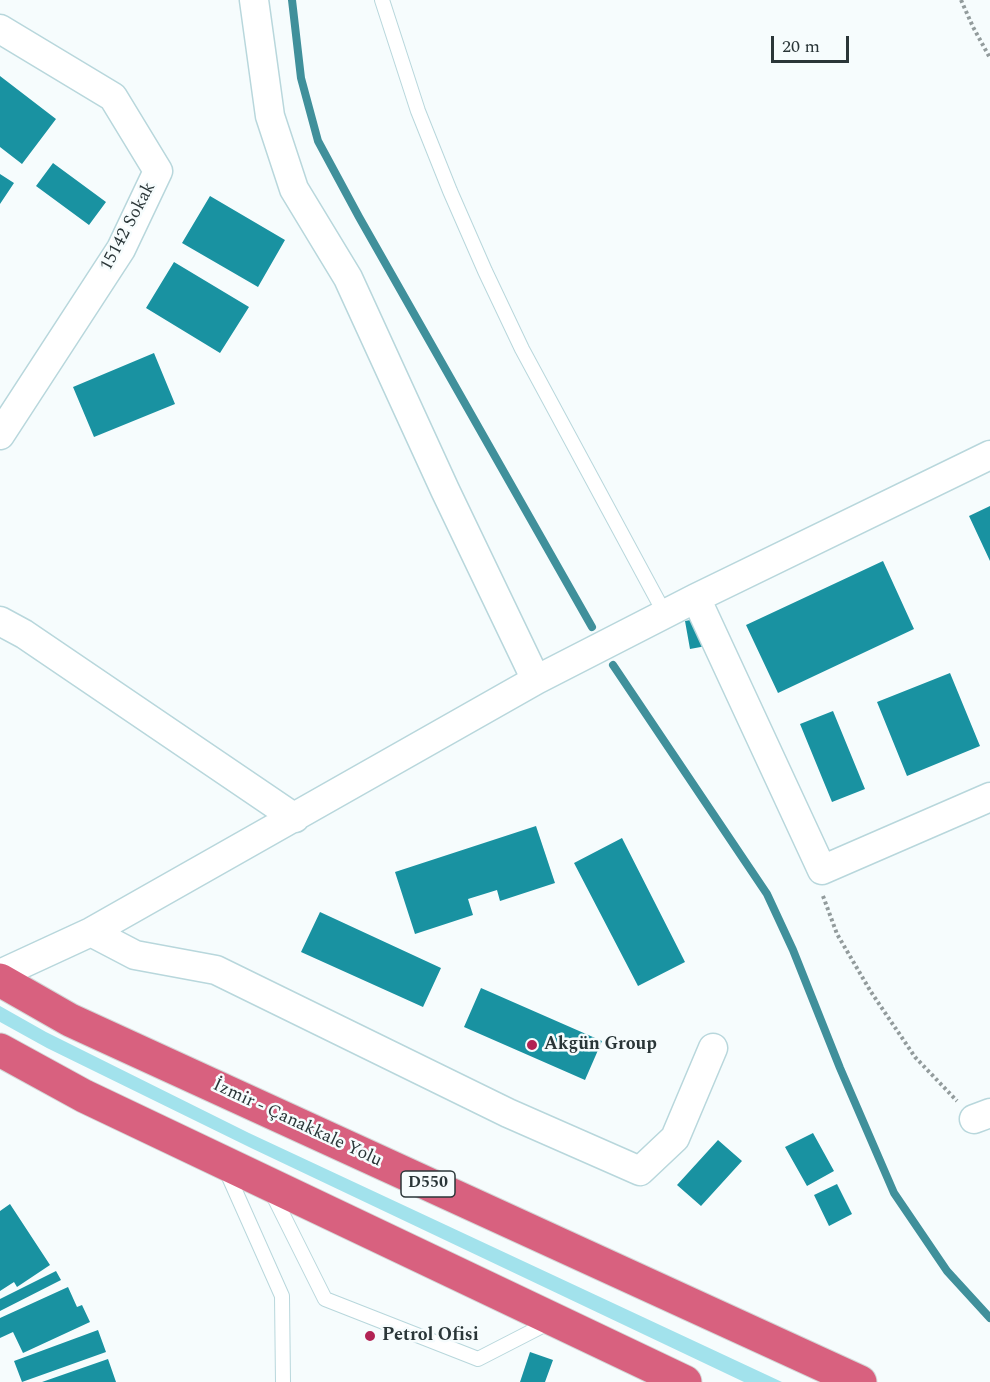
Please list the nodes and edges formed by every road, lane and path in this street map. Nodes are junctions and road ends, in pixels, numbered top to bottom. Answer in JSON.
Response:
{"nodes":[{"id":1,"x":254,"y":0,"type":"edge"},
{"id":2,"x":382,"y":0,"type":"edge"},
{"id":3,"x":961,"y":0,"type":"edge"},
{"id":4,"x":0,"y":29,"type":"edge"},
{"id":5,"x":990,"y":57,"type":"edge"},
{"id":6,"x":0,"y":435,"type":"edge"},
{"id":7,"x":990,"y":454,"type":"edge"},
{"id":8,"x":696,"y":598,"type":"junction"},
{"id":9,"x":665,"y":614,"type":"junction"},
{"id":10,"x":0,"y":621,"type":"edge"},
{"id":11,"x":536,"y":680,"type":"junction"},
{"id":12,"x":990,"y":797,"type":"edge"},
{"id":13,"x":295,"y":818,"type":"junction"},
{"id":14,"x":822,"y":870,"type":"junction"},
{"id":15,"x":92,"y":932,"type":"junction"},
{"id":16,"x":0,"y":974,"type":"edge"},
{"id":17,"x":0,"y":980,"type":"edge"},
{"id":18,"x":713,"y":1048,"type":"dead end"},
{"id":19,"x":0,"y":1050,"type":"edge"},
{"id":20,"x":982,"y":1116,"type":"edge"},
{"id":21,"x":221,"y":1161,"type":"junction"},
{"id":22,"x":267,"y":1183,"type":"junction"},
{"id":23,"x":555,"y":1320,"type":"junction"},
{"id":24,"x":671,"y":1379,"type":"edge"},
{"id":25,"x":283,"y":1382,"type":"edge"},
{"id":26,"x":860,"y":1382,"type":"edge"}],
"edges":[{"from":1,"to":11,"type":"street"},
{"from":2,"to":9,"type":"lane"},
{"from":3,"to":5,"type":"path"},
{"from":4,"to":6,"type":"street","name":"15142 Sokak"},
{"from":7,"to":8,"type":"street"},
{"from":8,"to":9,"type":"street"},
{"from":8,"to":14,"type":"street"},
{"from":9,"to":11,"type":"street"},
{"from":10,"to":13,"type":"street"},
{"from":11,"to":13,"type":"street"},
{"from":12,"to":14,"type":"street"},
{"from":13,"to":15,"type":"street"},
{"from":14,"to":20,"type":"path"},
{"from":15,"to":16,"type":"street"},
{"from":15,"to":18,"type":"street"},
{"from":17,"to":26,"type":"highway","name":"İzmir - Çanakkale Yolu","number":"D550"},
{"from":19,"to":21,"type":"highway"},
{"from":21,"to":22,"type":"highway"},
{"from":21,"to":25,"type":"lane"},
{"from":22,"to":23,"type":"highway"},
{"from":22,"to":23,"type":"lane"},
{"from":23,"to":24,"type":"highway"}]}
